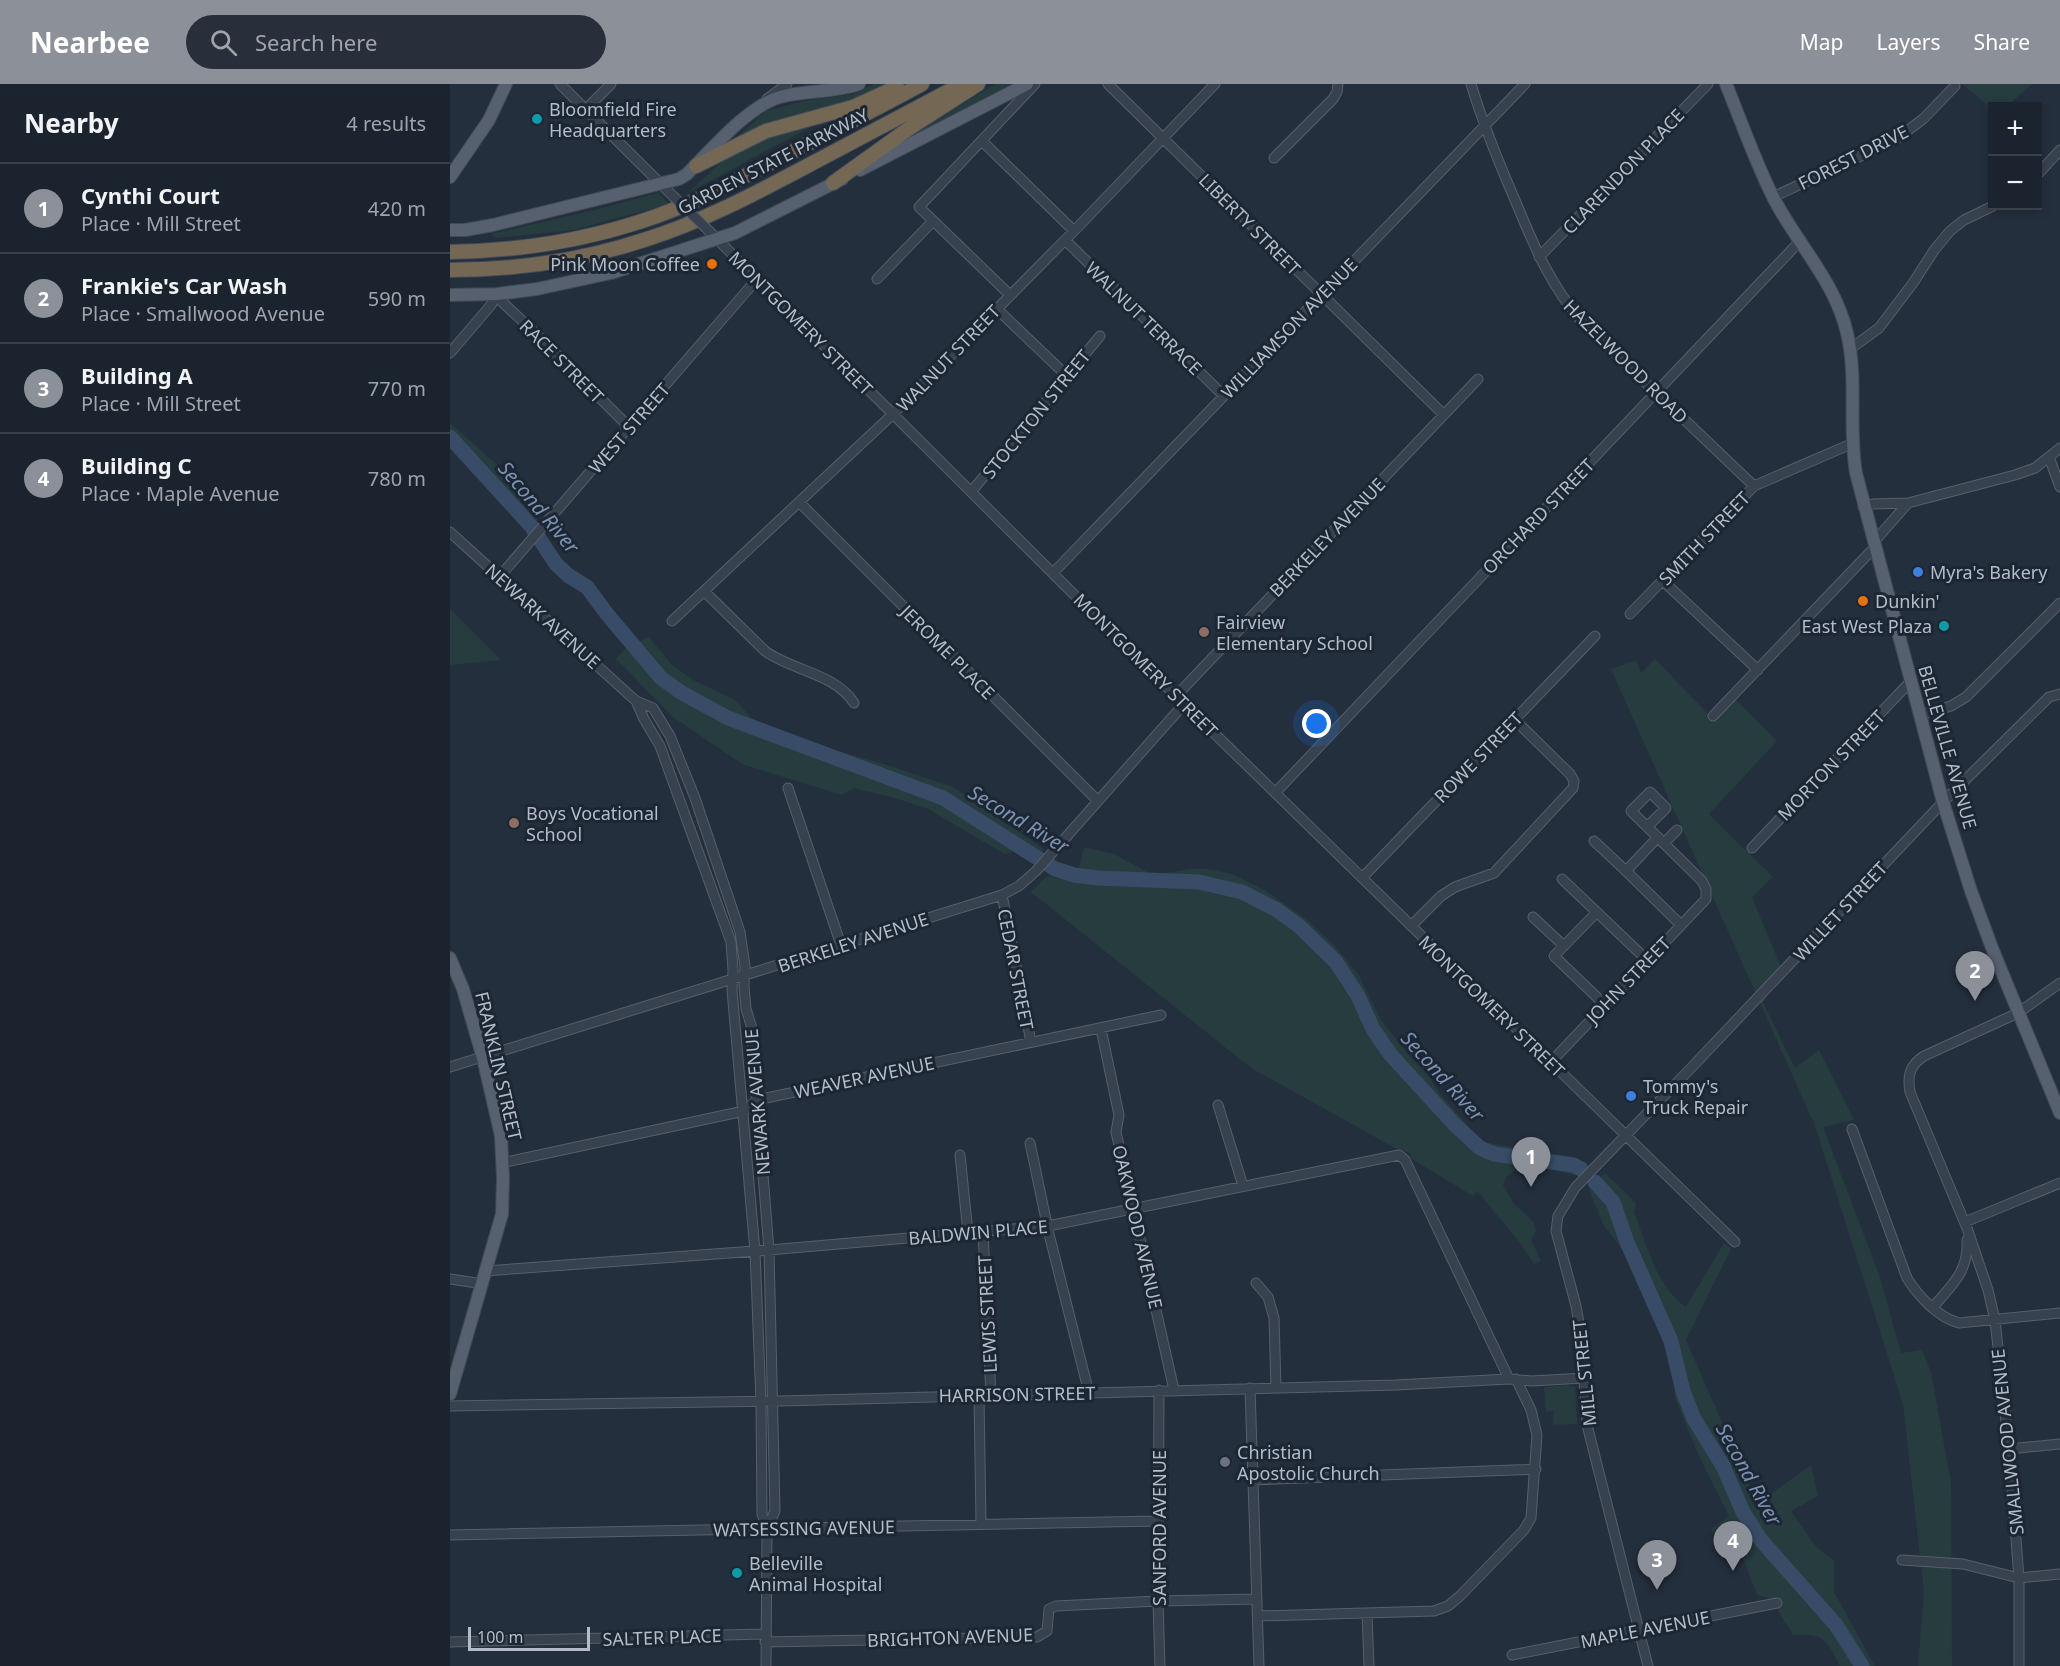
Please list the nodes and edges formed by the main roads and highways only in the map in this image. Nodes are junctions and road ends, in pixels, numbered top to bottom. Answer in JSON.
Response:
{"nodes":[{"id":1,"x":506,"y":84,"type":"edge"},
{"id":2,"x":859,"y":84,"type":"edge"},
{"id":3,"x":904,"y":84,"type":"edge"},
{"id":4,"x":922,"y":84,"type":"edge"},
{"id":5,"x":962,"y":84,"type":"edge"},
{"id":6,"x":978,"y":84,"type":"edge"},
{"id":7,"x":1027,"y":84,"type":"edge"},
{"id":8,"x":1726,"y":84,"type":"edge"},
{"id":9,"x":696,"y":166,"type":"junction"},
{"id":10,"x":450,"y":177,"type":"edge"},
{"id":11,"x":833,"y":183,"type":"junction"},
{"id":12,"x":450,"y":230,"type":"edge"},
{"id":13,"x":450,"y":252,"type":"edge"},
{"id":14,"x":450,"y":270,"type":"edge"},
{"id":15,"x":450,"y":295,"type":"edge"},
{"id":16,"x":450,"y":958,"type":"edge"},
{"id":17,"x":2059,"y":1105,"type":"edge"},
{"id":18,"x":450,"y":1394,"type":"edge"}],
"edges":[{"from":1,"to":10,"type":"main road"},
{"from":2,"to":9,"type":"main road"},
{"from":3,"to":9,"type":"highway"},
{"from":4,"to":13,"type":"highway","name":"GARDEN STATE PARKWAY"},
{"from":5,"to":14,"type":"highway","name":"GARDEN STATE PARKWAY"},
{"from":6,"to":11,"type":"highway"},
{"from":7,"to":11,"type":"main road"},
{"from":8,"to":17,"type":"main road","name":"BELLEVILLE AVENUE"},
{"from":9,"to":12,"type":"main road"},
{"from":11,"to":15,"type":"main road"},
{"from":16,"to":18,"type":"main road","name":"FRANKLIN STREET"}]}
